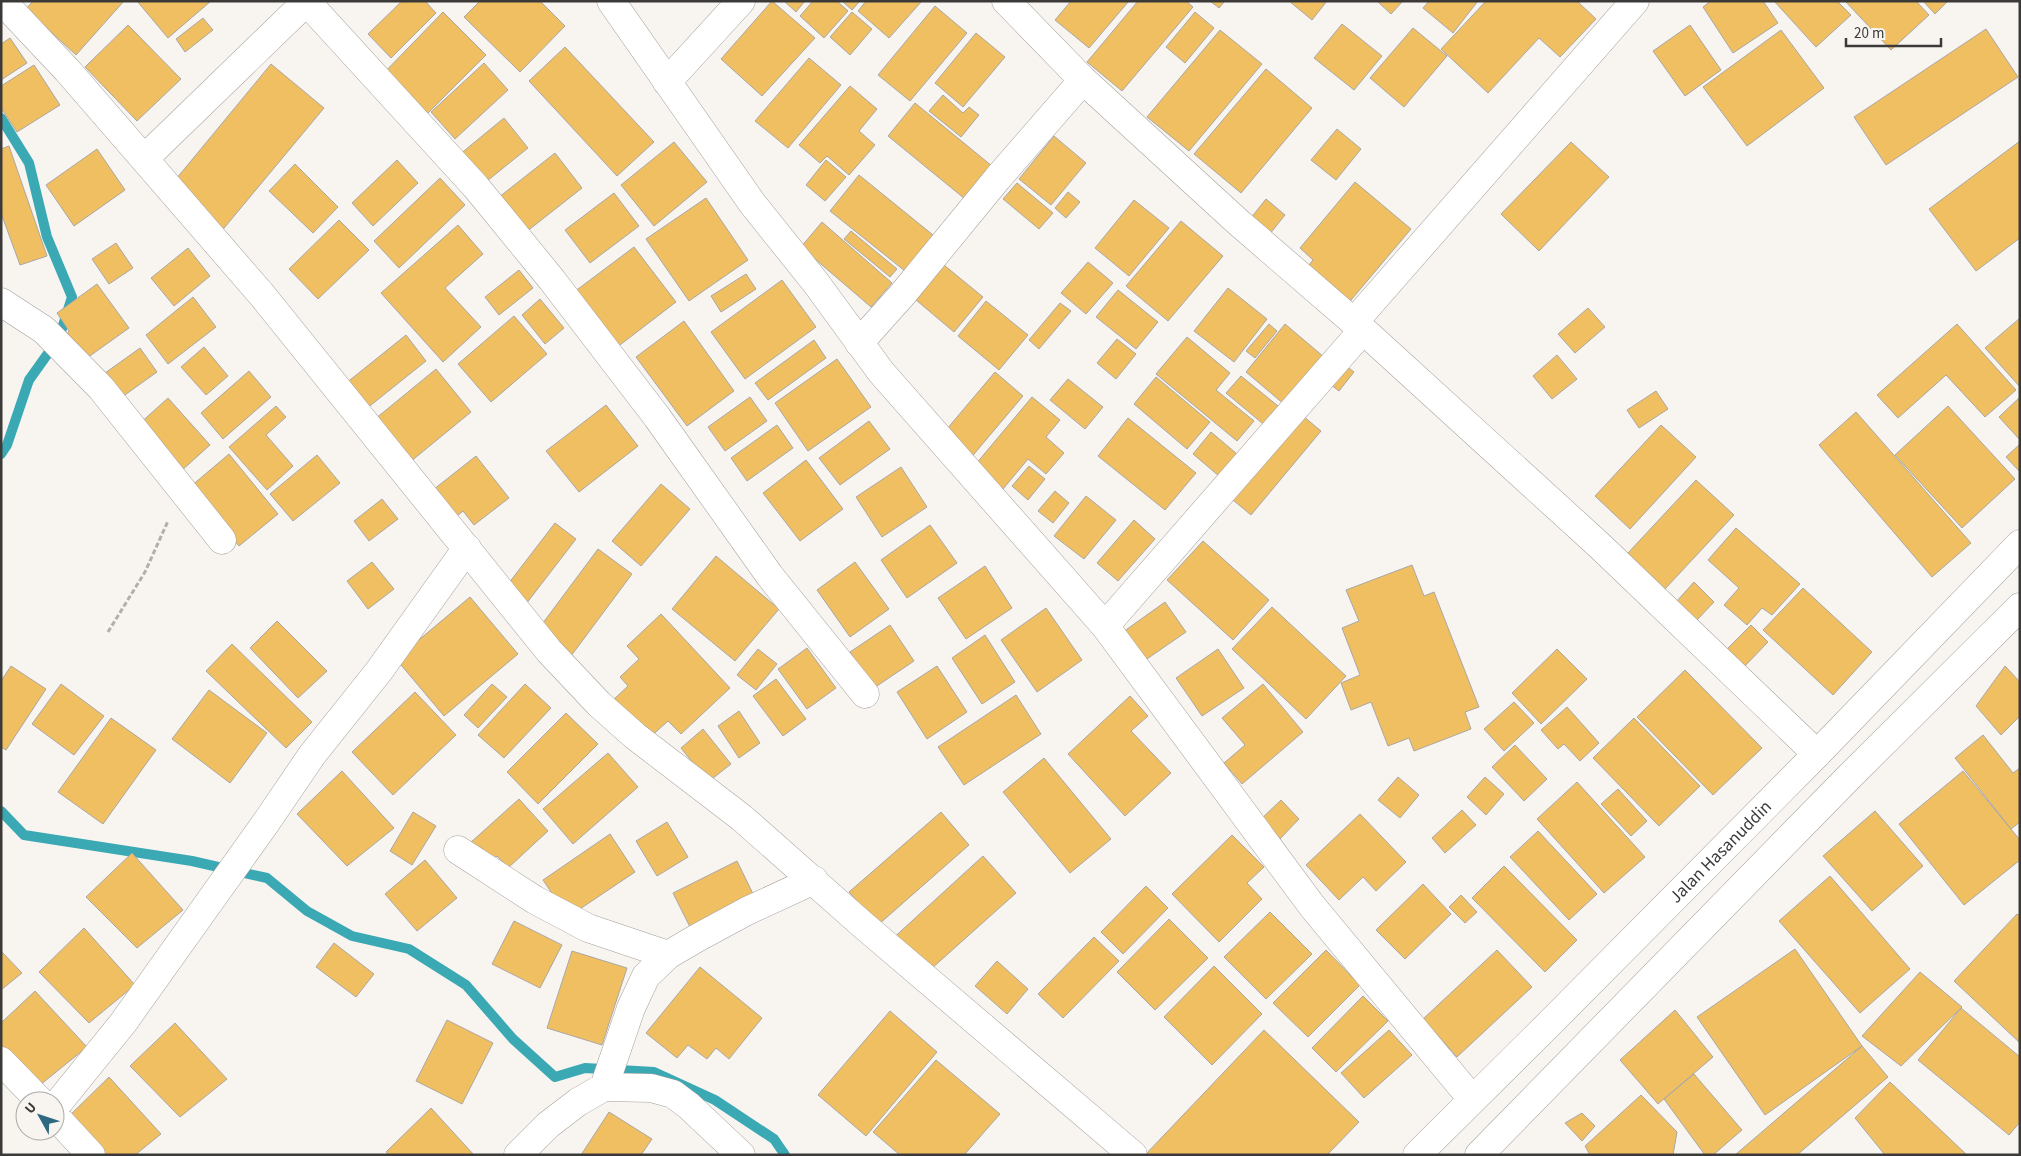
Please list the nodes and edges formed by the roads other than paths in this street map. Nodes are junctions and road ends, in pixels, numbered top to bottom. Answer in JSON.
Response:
{"nodes":[{"id":1,"x":2,"y":1,"type":"edge"},
{"id":2,"x":306,"y":1,"type":"edge"},
{"id":3,"x":611,"y":1,"type":"edge"},
{"id":4,"x":741,"y":1,"type":"edge"},
{"id":5,"x":1006,"y":1,"type":"edge"},
{"id":6,"x":1635,"y":1,"type":"edge"},
{"id":7,"x":1083,"y":80,"type":"junction"},
{"id":8,"x":667,"y":82,"type":"junction"},
{"id":9,"x":144,"y":159,"type":"junction"},
{"id":10,"x":1,"y":302,"type":"edge"},
{"id":11,"x":1358,"y":326,"type":"junction"},
{"id":12,"x":859,"y":343,"type":"junction"},
{"id":13,"x":222,"y":540,"type":"dead end"},
{"id":14,"x":2020,"y":544,"type":"edge"},
{"id":15,"x":467,"y":548,"type":"junction"},
{"id":16,"x":2020,"y":608,"type":"edge"},
{"id":17,"x":1105,"y":626,"type":"junction"},
{"id":18,"x":865,"y":694,"type":"dead end"},
{"id":19,"x":1817,"y":754,"type":"junction"},
{"id":20,"x":458,"y":850,"type":"dead end"},
{"id":21,"x":814,"y":880,"type":"junction"},
{"id":22,"x":668,"y":955,"type":"junction"},
{"id":23,"x":1,"y":1061,"type":"edge"},
{"id":24,"x":604,"y":1086,"type":"junction"},
{"id":25,"x":30,"y":1091,"type":"edge"},
{"id":26,"x":65,"y":1095,"type":"edge"},
{"id":27,"x":1472,"y":1099,"type":"junction"},
{"id":28,"x":65,"y":1127,"type":"edge"},
{"id":29,"x":90,"y":1155,"type":"edge"},
{"id":30,"x":518,"y":1155,"type":"edge"},
{"id":31,"x":741,"y":1155,"type":"edge"},
{"id":32,"x":1133,"y":1155,"type":"edge"},
{"id":33,"x":1417,"y":1155,"type":"edge"},
{"id":34,"x":1479,"y":1155,"type":"edge"}],
"edges":[{"from":1,"to":9,"type":"street"},
{"from":2,"to":9,"type":"street"},
{"from":2,"to":18,"type":"street"},
{"from":3,"to":8,"type":"street"},
{"from":4,"to":8,"type":"street"},
{"from":5,"to":7,"type":"street"},
{"from":6,"to":11,"type":"street"},
{"from":7,"to":11,"type":"street"},
{"from":7,"to":12,"type":"street"},
{"from":8,"to":12,"type":"street"},
{"from":9,"to":15,"type":"street"},
{"from":10,"to":13,"type":"street"},
{"from":11,"to":17,"type":"street"},
{"from":11,"to":19,"type":"street"},
{"from":12,"to":17,"type":"street"},
{"from":14,"to":19,"type":"street","name":"Jalan Hasanuddin"},
{"from":15,"to":21,"type":"street"},
{"from":15,"to":26,"type":"street"},
{"from":16,"to":34,"type":"street"},
{"from":17,"to":27,"type":"street"},
{"from":19,"to":27,"type":"street","name":"Jalan Hasanuddin"},
{"from":20,"to":22,"type":"street"},
{"from":21,"to":22,"type":"street"},
{"from":21,"to":32,"type":"street"},
{"from":22,"to":24,"type":"street"},
{"from":23,"to":25,"type":"street"},
{"from":24,"to":30,"type":"street"},
{"from":24,"to":31,"type":"street"},
{"from":27,"to":33,"type":"street","name":"Jalan Hasanuddin"},
{"from":28,"to":29,"type":"street"}]}
